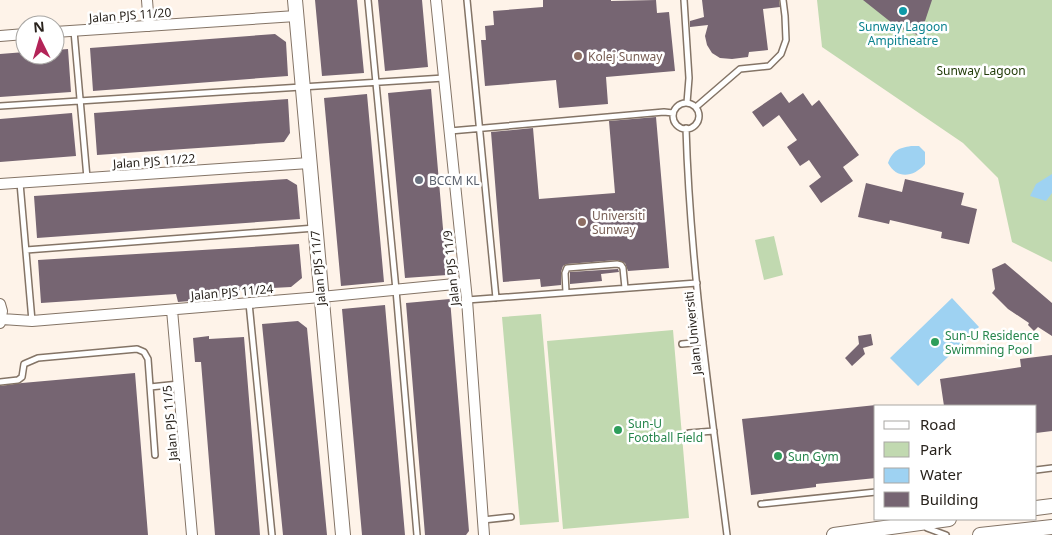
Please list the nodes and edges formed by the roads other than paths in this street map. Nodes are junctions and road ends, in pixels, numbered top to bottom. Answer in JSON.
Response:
{"nodes":[{"id":1,"x":147,"y":0,"type":"edge"},
{"id":2,"x":295,"y":0,"type":"edge"},
{"id":3,"x":368,"y":0,"type":"edge"},
{"id":4,"x":436,"y":0,"type":"edge"},
{"id":5,"x":467,"y":0,"type":"edge"},
{"id":6,"x":684,"y":0,"type":"edge"},
{"id":7,"x":783,"y":0,"type":"edge"},
{"id":8,"x":296,"y":16,"type":"junction"},
{"id":9,"x":149,"y":26,"type":"junction"},
{"id":10,"x":65,"y":31,"type":"edge"},
{"id":11,"x":74,"y":31,"type":"junction"},
{"id":12,"x":15,"y":35,"type":"edge"},
{"id":13,"x":0,"y":36,"type":"edge"},
{"id":14,"x":444,"y":78,"type":"junction"},
{"id":15,"x":376,"y":83,"type":"junction"},
{"id":16,"x":303,"y":88,"type":"junction"},
{"id":17,"x":80,"y":102,"type":"junction"},
{"id":18,"x":687,"y":103,"type":"junction"},
{"id":19,"x":0,"y":106,"type":"edge"},
{"id":20,"x":696,"y":107,"type":"junction"},
{"id":21,"x":674,"y":113,"type":"junction"},
{"id":22,"x":480,"y":128,"type":"junction"},
{"id":23,"x":686,"y":128,"type":"junction"},
{"id":24,"x":449,"y":131,"type":"junction"},
{"id":25,"x":309,"y":163,"type":"junction"},
{"id":26,"x":87,"y":178,"type":"junction"},
{"id":27,"x":20,"y":183,"type":"junction"},
{"id":28,"x":0,"y":184,"type":"edge"},
{"id":29,"x":315,"y":228,"type":"junction"},
{"id":30,"x":26,"y":250,"type":"junction"},
{"id":31,"x":465,"y":283,"type":"junction"},
{"id":32,"x":697,"y":283,"type":"junction"},
{"id":33,"x":625,"y":288,"type":"junction"},
{"id":34,"x":396,"y":290,"type":"junction"},
{"id":35,"x":566,"y":292,"type":"junction"},
{"id":36,"x":321,"y":297,"type":"junction"},
{"id":37,"x":496,"y":298,"type":"junction"},
{"id":38,"x":467,"y":300,"type":"junction"},
{"id":39,"x":249,"y":303,"type":"junction"},
{"id":40,"x":0,"y":304,"type":"edge"},
{"id":41,"x":172,"y":310,"type":"junction"},
{"id":42,"x":1,"y":321,"type":"edge"},
{"id":43,"x":32,"y":321,"type":"junction"},
{"id":44,"x":703,"y":342,"type":"junction"},
{"id":45,"x":682,"y":344,"type":"dead end"},
{"id":46,"x":0,"y":382,"type":"edge"},
{"id":47,"x":179,"y":384,"type":"junction"},
{"id":48,"x":150,"y":387,"type":"junction"},
{"id":49,"x":714,"y":431,"type":"junction"},
{"id":50,"x":689,"y":433,"type":"dead end"},
{"id":51,"x":155,"y":455,"type":"dead end"},
{"id":52,"x":1052,"y":468,"type":"edge"},
{"id":53,"x":1037,"y":470,"type":"edge"},
{"id":54,"x":874,"y":492,"type":"edge"},
{"id":55,"x":761,"y":504,"type":"dead end"},
{"id":56,"x":1052,"y":506,"type":"edge"},
{"id":57,"x":1037,"y":508,"type":"edge"},
{"id":58,"x":511,"y":517,"type":"dead end"},
{"id":59,"x":482,"y":520,"type":"junction"},
{"id":60,"x":942,"y":520,"type":"edge"},
{"id":61,"x":929,"y":527,"type":"edge"},
{"id":62,"x":1052,"y":527,"type":"edge"},
{"id":63,"x":192,"y":535,"type":"edge"},
{"id":64,"x":272,"y":535,"type":"edge"},
{"id":65,"x":343,"y":535,"type":"edge"},
{"id":66,"x":417,"y":535,"type":"edge"},
{"id":67,"x":484,"y":535,"type":"edge"},
{"id":68,"x":727,"y":535,"type":"edge"},
{"id":69,"x":834,"y":535,"type":"edge"},
{"id":70,"x":946,"y":535,"type":"edge"},
{"id":71,"x":980,"y":535,"type":"edge"}],
"edges":[{"from":1,"to":9,"type":"street"},
{"from":2,"to":8,"type":"street","name":"Jalan PJS 11/7"},
{"from":3,"to":15,"type":"lane"},
{"from":4,"to":14,"type":"street","name":"Jalan PJS 11/9"},
{"from":5,"to":22,"type":"lane"},
{"from":6,"to":18,"type":"lane"},
{"from":7,"to":20,"type":"lane"},
{"from":8,"to":9,"type":"street","name":"Jalan PJS 11/20"},
{"from":8,"to":16,"type":"street","name":"Jalan PJS 11/7"},
{"from":9,"to":11,"type":"street","name":"Jalan PJS 11/20"},
{"from":10,"to":11,"type":"street","name":"Jalan PJS 11/20"},
{"from":11,"to":17,"type":"lane"},
{"from":12,"to":13,"type":"street"},
{"from":14,"to":15,"type":"lane"},
{"from":14,"to":24,"type":"street","name":"Jalan PJS 11/9"},
{"from":15,"to":16,"type":"lane"},
{"from":15,"to":34,"type":"lane"},
{"from":16,"to":17,"type":"lane"},
{"from":16,"to":25,"type":"street","name":"Jalan PJS 11/7"},
{"from":17,"to":19,"type":"lane"},
{"from":17,"to":26,"type":"lane"},
{"from":18,"to":20,"type":"lane"},
{"from":18,"to":21,"type":"lane"},
{"from":20,"to":23,"type":"lane"},
{"from":21,"to":22,"type":"lane"},
{"from":21,"to":23,"type":"lane"},
{"from":22,"to":24,"type":"lane"},
{"from":22,"to":37,"type":"lane"},
{"from":23,"to":32,"type":"lane","name":"Jalan Universiti"},
{"from":24,"to":31,"type":"street","name":"Jalan PJS 11/9"},
{"from":25,"to":26,"type":"street","name":"Jalan PJS 11/22"},
{"from":25,"to":29,"type":"street","name":"Jalan PJS 11/7"},
{"from":26,"to":27,"type":"street","name":"Jalan PJS 11/22"},
{"from":27,"to":28,"type":"street","name":"Jalan PJS 11/22"},
{"from":27,"to":30,"type":"lane"},
{"from":29,"to":30,"type":"lane"},
{"from":29,"to":36,"type":"street","name":"Jalan PJS 11/7"},
{"from":30,"to":43,"type":"lane"},
{"from":31,"to":34,"type":"street","name":"Jalan PJS 11/24"},
{"from":31,"to":38,"type":"street","name":"Jalan PJS 11/9"},
{"from":32,"to":33,"type":"lane"},
{"from":32,"to":44,"type":"lane","name":"Jalan Universiti"},
{"from":33,"to":35,"type":"lane"},
{"from":33,"to":35,"type":"lane"},
{"from":34,"to":36,"type":"street","name":"Jalan PJS 11/24"},
{"from":34,"to":66,"type":"lane"},
{"from":35,"to":37,"type":"lane"},
{"from":36,"to":39,"type":"street","name":"Jalan PJS 11/24"},
{"from":36,"to":65,"type":"street","name":"Jalan PJS 11/7"},
{"from":37,"to":38,"type":"lane"},
{"from":38,"to":59,"type":"street","name":"Jalan PJS 11/9"},
{"from":39,"to":41,"type":"street","name":"Jalan PJS 11/24"},
{"from":39,"to":64,"type":"lane"},
{"from":40,"to":42,"type":"street"},
{"from":41,"to":43,"type":"street","name":"Jalan PJS 11/24"},
{"from":41,"to":47,"type":"street","name":"Jalan PJS 11/5"},
{"from":42,"to":43,"type":"street","name":"Jalan PJS 11/24"},
{"from":44,"to":45,"type":"lane"},
{"from":44,"to":49,"type":"lane","name":"Jalan Universiti"},
{"from":46,"to":48,"type":"lane"},
{"from":47,"to":48,"type":"lane"},
{"from":47,"to":63,"type":"street","name":"Jalan PJS 11/5"},
{"from":48,"to":51,"type":"lane"},
{"from":49,"to":50,"type":"lane"},
{"from":49,"to":68,"type":"lane","name":"Jalan Universiti"},
{"from":52,"to":53,"type":"lane"},
{"from":54,"to":55,"type":"lane"},
{"from":56,"to":57,"type":"street"},
{"from":58,"to":59,"type":"lane"},
{"from":59,"to":67,"type":"street","name":"Jalan PJS 11/9"},
{"from":60,"to":61,"type":"street"},
{"from":61,"to":69,"type":"street"},
{"from":61,"to":70,"type":"lane"},
{"from":62,"to":71,"type":"street"}]}
